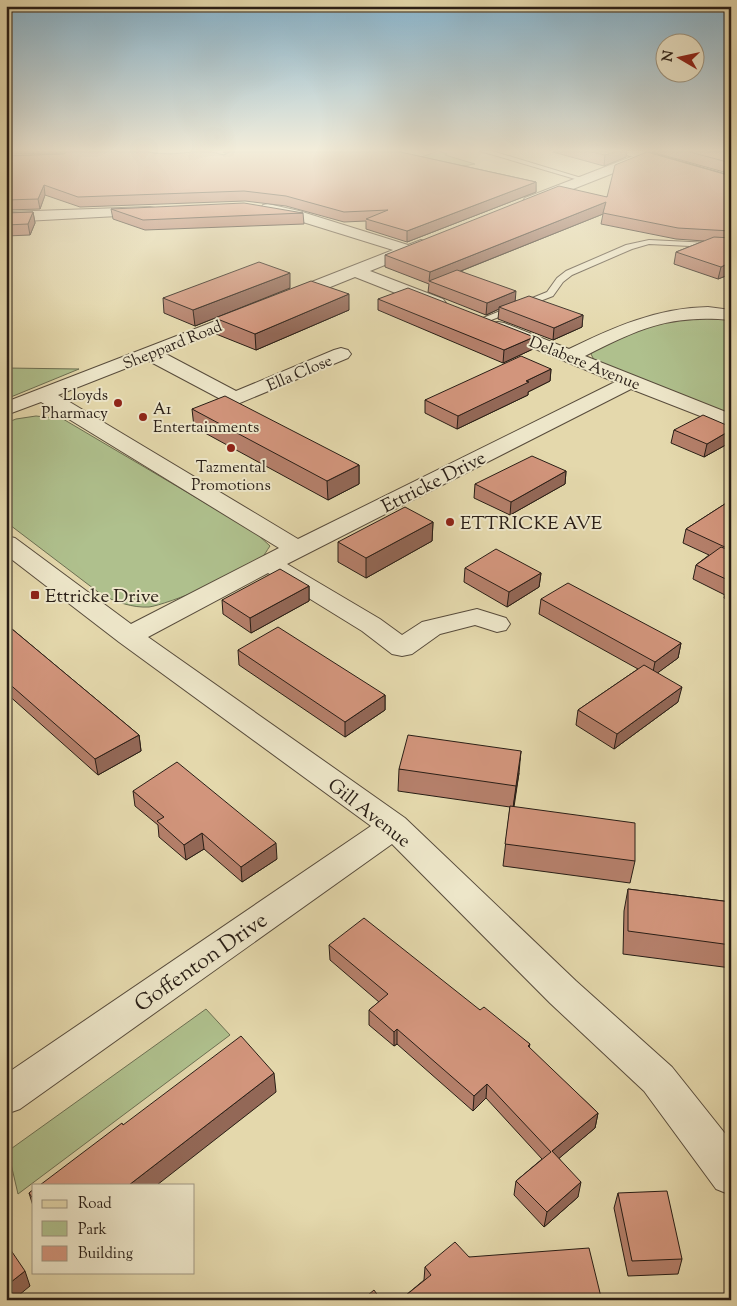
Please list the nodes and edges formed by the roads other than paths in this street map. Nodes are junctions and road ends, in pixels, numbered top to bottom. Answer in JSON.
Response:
{"nodes":[{"id":1,"x":140,"y":212,"type":"edge"},
{"id":2,"x":285,"y":212,"type":"edge"},
{"id":3,"x":6,"y":217,"type":"edge"},
{"id":4,"x":435,"y":239,"type":"edge"},
{"id":5,"x":731,"y":246,"type":"edge"},
{"id":6,"x":408,"y":250,"type":"junction"},
{"id":7,"x":354,"y":271,"type":"junction"},
{"id":8,"x":731,"y":315,"type":"edge"},
{"id":9,"x":483,"y":320,"type":"junction"},
{"id":10,"x":149,"y":353,"type":"junction"},
{"id":11,"x":341,"y":354,"type":"dead end"},
{"id":12,"x":570,"y":356,"type":"junction"},
{"id":13,"x":631,"y":381,"type":"junction"},
{"id":14,"x":43,"y":395,"type":"junction"},
{"id":15,"x":6,"y":409,"type":"edge"},
{"id":16,"x":731,"y":422,"type":"edge"},
{"id":17,"x":6,"y":543,"type":"edge"},
{"id":18,"x":297,"y":549,"type":"junction"},
{"id":19,"x":269,"y":563,"type":"junction"},
{"id":20,"x":498,"y":624,"type":"dead end"},
{"id":21,"x":129,"y":636,"type":"junction"},
{"id":22,"x":394,"y":826,"type":"junction"},
{"id":23,"x":6,"y":1096,"type":"edge"},
{"id":24,"x":731,"y":1175,"type":"edge"}],
"edges":[{"from":1,"to":3,"type":"street"},
{"from":2,"to":6,"type":"street"},
{"from":4,"to":6,"type":"street","name":"Sheppard Road"},
{"from":5,"to":9,"type":"lane"},
{"from":6,"to":7,"type":"street","name":"Sheppard Road"},
{"from":7,"to":9,"type":"street","name":"Delabere Avenue"},
{"from":7,"to":10,"type":"street","name":"Sheppard Road"},
{"from":8,"to":12,"type":"street"},
{"from":9,"to":12,"type":"street","name":"Delabere Avenue"},
{"from":10,"to":11,"type":"street","name":"Ella Close"},
{"from":10,"to":14,"type":"street","name":"Sheppard Road"},
{"from":12,"to":13,"type":"street","name":"Delabere Avenue"},
{"from":13,"to":16,"type":"street","name":"Delabere Avenue"},
{"from":13,"to":18,"type":"street","name":"Ettricke Drive"},
{"from":14,"to":15,"type":"street","name":"Sheppard Road"},
{"from":14,"to":18,"type":"street"},
{"from":17,"to":21,"type":"street","name":"Gill Avenue"},
{"from":18,"to":19,"type":"street","name":"Ettricke Drive"},
{"from":19,"to":20,"type":"street"},
{"from":19,"to":21,"type":"street","name":"Ettricke Drive"},
{"from":21,"to":22,"type":"street","name":"Gill Avenue"},
{"from":22,"to":23,"type":"street","name":"Goffenton Drive"},
{"from":22,"to":24,"type":"street","name":"Gill Avenue"}]}
